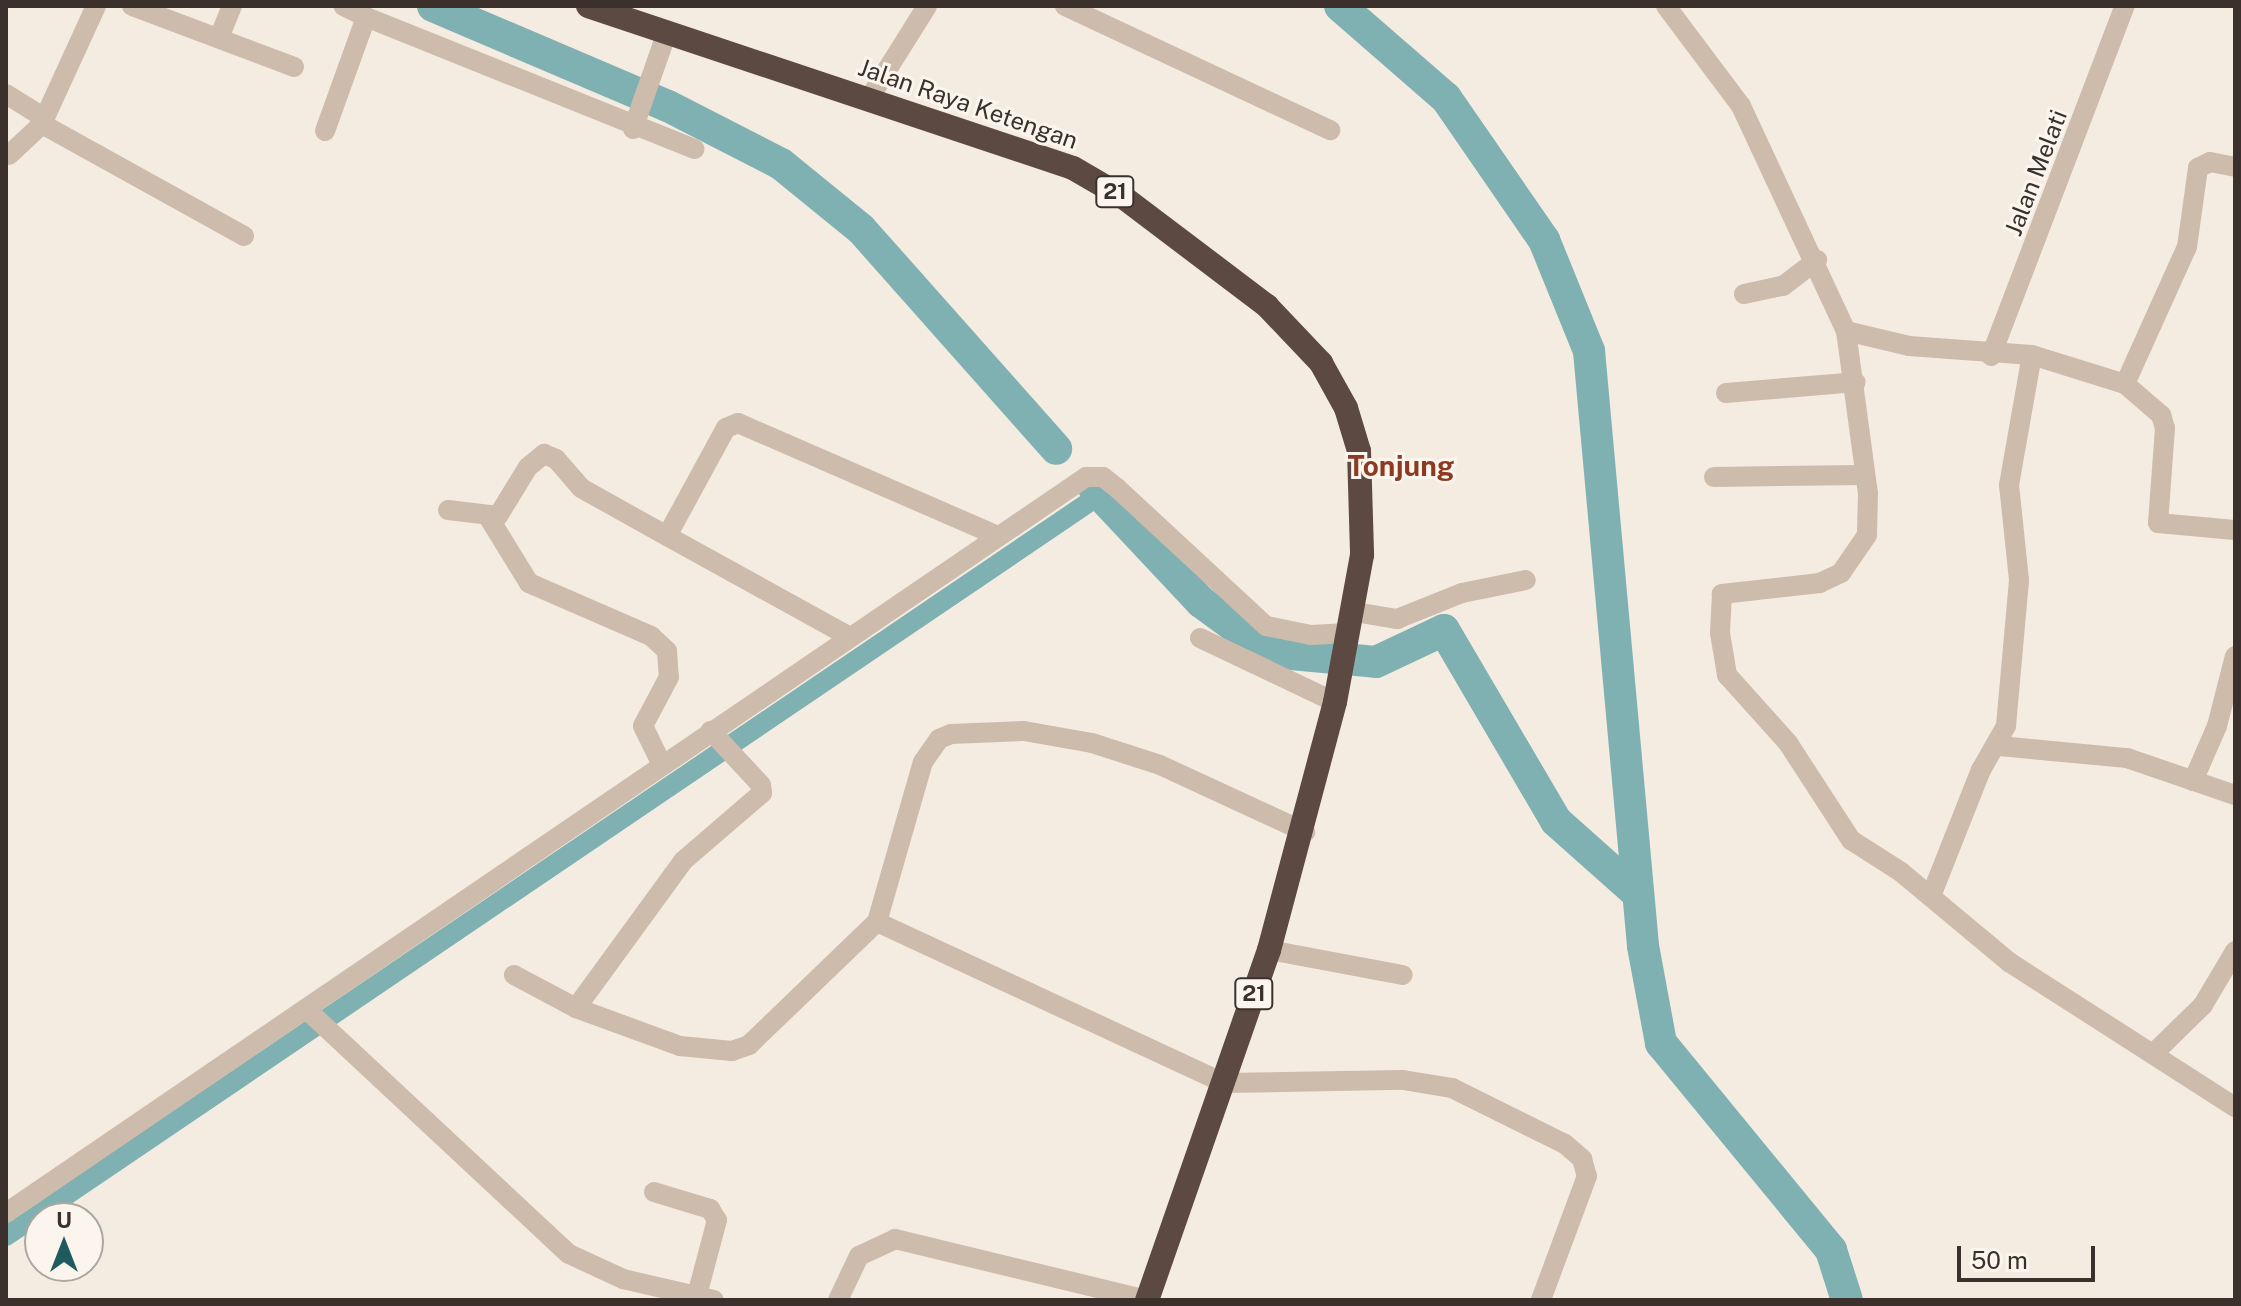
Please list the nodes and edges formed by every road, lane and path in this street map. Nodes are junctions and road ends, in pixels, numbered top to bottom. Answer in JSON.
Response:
{"nodes":[{"id":1,"x":96,"y":6,"type":"edge"},
{"id":2,"x":132,"y":6,"type":"edge"},
{"id":3,"x":232,"y":6,"type":"edge"},
{"id":4,"x":343,"y":6,"type":"edge"},
{"id":5,"x":588,"y":6,"type":"edge"},
{"id":6,"x":927,"y":6,"type":"edge"},
{"id":7,"x":1065,"y":6,"type":"edge"},
{"id":8,"x":1666,"y":6,"type":"edge"},
{"id":9,"x":2125,"y":6,"type":"edge"},
{"id":10,"x":366,"y":17,"type":"junction"},
{"id":11,"x":666,"y":35,"type":"junction"},
{"id":12,"x":219,"y":38,"type":"junction"},
{"id":13,"x":294,"y":67,"type":"dead end"},
{"id":14,"x":6,"y":94,"type":"edge"},
{"id":15,"x":870,"y":97,"type":"junction"},
{"id":16,"x":43,"y":120,"type":"junction"},
{"id":17,"x":636,"y":120,"type":"junction"},
{"id":18,"x":1330,"y":130,"type":"dead end"},
{"id":19,"x":325,"y":131,"type":"dead end"},
{"id":20,"x":694,"y":149,"type":"dead end"},
{"id":21,"x":9,"y":155,"type":"dead end"},
{"id":22,"x":2235,"y":167,"type":"edge"},
{"id":23,"x":244,"y":236,"type":"dead end"},
{"id":24,"x":1809,"y":266,"type":"junction"},
{"id":25,"x":1744,"y":294,"type":"dead end"},
{"id":26,"x":1846,"y":331,"type":"junction"},
{"id":27,"x":2032,"y":355,"type":"junction"},
{"id":28,"x":1991,"y":356,"type":"junction"},
{"id":29,"x":1840,"y":381,"type":"junction"},
{"id":30,"x":2125,"y":384,"type":"junction"},
{"id":31,"x":1726,"y":393,"type":"dead end"},
{"id":32,"x":1850,"y":474,"type":"junction"},
{"id":33,"x":1714,"y":477,"type":"dead end"},
{"id":34,"x":448,"y":510,"type":"dead end"},
{"id":35,"x":489,"y":518,"type":"junction"},
{"id":36,"x":2235,"y":530,"type":"edge"},
{"id":37,"x":995,"y":535,"type":"junction"},
{"id":38,"x":667,"y":536,"type":"junction"},
{"id":39,"x":1526,"y":580,"type":"dead end"},
{"id":40,"x":1350,"y":630,"type":"junction"},
{"id":41,"x":848,"y":636,"type":"junction"},
{"id":42,"x":1200,"y":638,"type":"dead end"},
{"id":43,"x":2235,"y":656,"type":"edge"},
{"id":44,"x":1337,"y":692,"type":"junction"},
{"id":45,"x":718,"y":741,"type":"junction"},
{"id":46,"x":1999,"y":746,"type":"junction"},
{"id":47,"x":662,"y":765,"type":"junction"},
{"id":48,"x":2193,"y":781,"type":"junction"},
{"id":49,"x":2235,"y":795,"type":"edge"},
{"id":50,"x":1305,"y":832,"type":"junction"},
{"id":51,"x":1931,"y":896,"type":"junction"},
{"id":52,"x":877,"y":922,"type":"junction"},
{"id":53,"x":1269,"y":950,"type":"junction"},
{"id":54,"x":2235,"y":951,"type":"edge"},
{"id":55,"x":514,"y":975,"type":"dead end"},
{"id":56,"x":1403,"y":975,"type":"dead end"},
{"id":57,"x":576,"y":1008,"type":"junction"},
{"id":58,"x":314,"y":1018,"type":"junction"},
{"id":59,"x":2153,"y":1054,"type":"junction"},
{"id":60,"x":1224,"y":1083,"type":"junction"},
{"id":61,"x":2235,"y":1107,"type":"edge"},
{"id":62,"x":654,"y":1192,"type":"dead end"},
{"id":63,"x":11,"y":1204,"type":"edge"},
{"id":64,"x":706,"y":1298,"type":"edge"},
{"id":65,"x":838,"y":1300,"type":"edge"},
{"id":66,"x":1147,"y":1300,"type":"edge"},
{"id":67,"x":1541,"y":1300,"type":"edge"}],
"edges":[{"from":1,"to":16,"type":"street"},
{"from":2,"to":12,"type":"street"},
{"from":3,"to":12,"type":"street"},
{"from":4,"to":10,"type":"street"},
{"from":5,"to":11,"type":"highway","name":"Jalan Raya Ketengan","number":"21"},
{"from":6,"to":15,"type":"street"},
{"from":7,"to":18,"type":"street"},
{"from":8,"to":24,"type":"street"},
{"from":9,"to":28,"type":"street","name":"Jalan Melati"},
{"from":10,"to":17,"type":"street"},
{"from":10,"to":19,"type":"street"},
{"from":11,"to":15,"type":"highway","name":"Jalan Raya Ketengan","number":"21"},
{"from":11,"to":17,"type":"street"},
{"from":12,"to":13,"type":"street"},
{"from":14,"to":16,"type":"street"},
{"from":15,"to":40,"type":"highway","name":"Jalan Raya Ketengan","number":"21"},
{"from":16,"to":21,"type":"street"},
{"from":16,"to":23,"type":"street"},
{"from":17,"to":20,"type":"street"},
{"from":22,"to":30,"type":"street"},
{"from":24,"to":25,"type":"street"},
{"from":24,"to":26,"type":"street"},
{"from":26,"to":28,"type":"street"},
{"from":26,"to":29,"type":"street"},
{"from":27,"to":28,"type":"street"},
{"from":27,"to":30,"type":"street"},
{"from":27,"to":46,"type":"street"},
{"from":29,"to":31,"type":"street"},
{"from":29,"to":32,"type":"street"},
{"from":30,"to":36,"type":"street"},
{"from":32,"to":33,"type":"street"},
{"from":32,"to":51,"type":"street"},
{"from":34,"to":35,"type":"street"},
{"from":35,"to":38,"type":"street"},
{"from":35,"to":47,"type":"street"},
{"from":37,"to":38,"type":"street"},
{"from":37,"to":40,"type":"street"},
{"from":37,"to":41,"type":"street"},
{"from":38,"to":41,"type":"street"},
{"from":39,"to":40,"type":"street"},
{"from":40,"to":44,"type":"highway","number":"21"},
{"from":41,"to":45,"type":"street"},
{"from":42,"to":44,"type":"street"},
{"from":43,"to":48,"type":"street"},
{"from":44,"to":50,"type":"highway","number":"21"},
{"from":45,"to":47,"type":"street"},
{"from":45,"to":57,"type":"street"},
{"from":46,"to":48,"type":"street"},
{"from":46,"to":51,"type":"street"},
{"from":47,"to":58,"type":"street"},
{"from":48,"to":49,"type":"street"},
{"from":50,"to":52,"type":"street"},
{"from":50,"to":53,"type":"highway","number":"21"},
{"from":51,"to":59,"type":"street"},
{"from":52,"to":57,"type":"street"},
{"from":52,"to":60,"type":"street"},
{"from":53,"to":56,"type":"street"},
{"from":53,"to":60,"type":"highway","number":"21"},
{"from":54,"to":59,"type":"street"},
{"from":55,"to":57,"type":"street"},
{"from":58,"to":63,"type":"street"},
{"from":58,"to":64,"type":"street"},
{"from":59,"to":61,"type":"street"},
{"from":60,"to":66,"type":"highway","number":"21"},
{"from":60,"to":67,"type":"street"},
{"from":62,"to":64,"type":"street"},
{"from":65,"to":66,"type":"street"}]}
